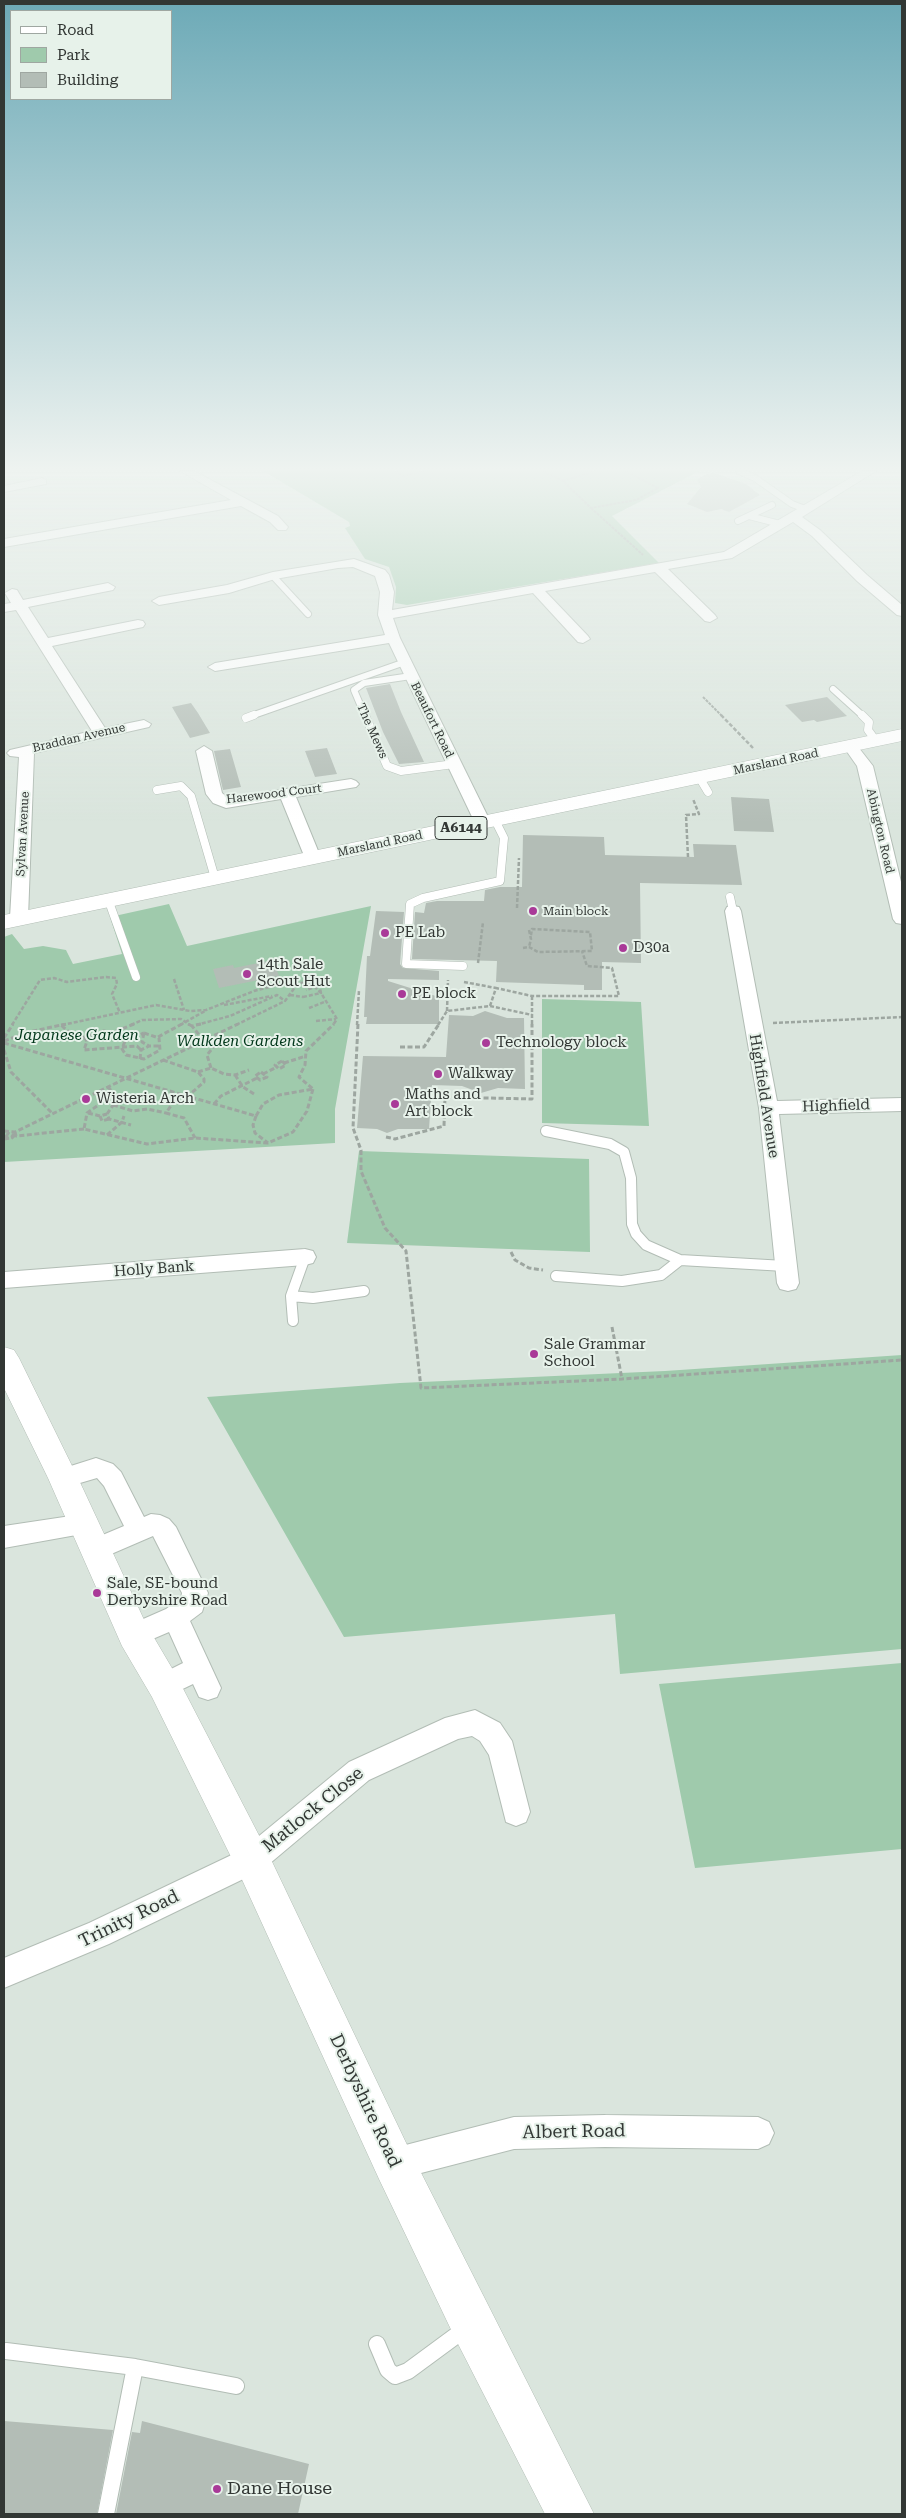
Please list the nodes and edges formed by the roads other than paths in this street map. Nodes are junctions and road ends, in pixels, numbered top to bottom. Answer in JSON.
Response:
{"nodes":[{"id":1,"x":101,"y":589,"type":"edge"},
{"id":2,"x":231,"y":589,"type":"edge"},
{"id":3,"x":285,"y":589,"type":"edge"},
{"id":4,"x":386,"y":589,"type":"edge"},
{"id":5,"x":536,"y":589,"type":"joint"},
{"id":6,"x":680,"y":589,"type":"edge"},
{"id":7,"x":874,"y":589,"type":"edge"},
{"id":8,"x":12,"y":593,"type":"dead end"},
{"id":9,"x":159,"y":601,"type":"dead end"},
{"id":10,"x":20,"y":605,"type":"junction"},
{"id":11,"x":4,"y":608,"type":"edge"},
{"id":12,"x":902,"y":612,"type":"edge"},
{"id":13,"x":308,"y":614,"type":"dead end"},
{"id":14,"x":385,"y":615,"type":"junction"},
{"id":15,"x":710,"y":618,"type":"dead end"},
{"id":16,"x":138,"y":624,"type":"dead end"},
{"id":17,"x":393,"y":638,"type":"junction"},
{"id":18,"x":582,"y":639,"type":"dead end"},
{"id":19,"x":45,"y":643,"type":"junction"},
{"id":20,"x":216,"y":668,"type":"dead end"},
{"id":21,"x":408,"y":669,"type":"junction"},
{"id":22,"x":833,"y":689,"type":"dead end"},
{"id":23,"x":246,"y":718,"type":"dead end"},
{"id":24,"x":144,"y":724,"type":"dead end"},
{"id":25,"x":101,"y":733,"type":"junction"},
{"id":26,"x":902,"y":735,"type":"edge"},
{"id":27,"x":876,"y":741,"type":"junction"},
{"id":28,"x":850,"y":746,"type":"junction"},
{"id":29,"x":21,"y":751,"type":"joint"},
{"id":30,"x":204,"y":751,"type":"dead end"},
{"id":31,"x":454,"y":764,"type":"junction"},
{"id":32,"x":352,"y":784,"type":"dead end"},
{"id":33,"x":157,"y":790,"type":"dead end"},
{"id":34,"x":287,"y":794,"type":"junction"},
{"id":35,"x":489,"y":822,"type":"junction"},
{"id":36,"x":313,"y":858,"type":"junction"},
{"id":37,"x":215,"y":878,"type":"junction"},
{"id":38,"x":899,"y":898,"type":"edge"},
{"id":39,"x":108,"y":899,"type":"junction"},
{"id":40,"x":732,"y":904,"type":"dead end"},
{"id":41,"x":902,"y":918,"type":"edge"},
{"id":42,"x":11,"y":920,"type":"edge"},
{"id":43,"x":463,"y":966,"type":"dead end"},
{"id":44,"x":136,"y":977,"type":"dead end"},
{"id":45,"x":902,"y":1104,"type":"edge"},
{"id":46,"x":769,"y":1108,"type":"junction"},
{"id":47,"x":546,"y":1130,"type":"dead end"},
{"id":48,"x":305,"y":1258,"type":"joint"},
{"id":49,"x":680,"y":1260,"type":"junction"},
{"id":50,"x":787,"y":1274,"type":"joint"},
{"id":51,"x":556,"y":1276,"type":"road end"},
{"id":52,"x":4,"y":1280,"type":"edge"},
{"id":53,"x":364,"y":1291,"type":"dead end"},
{"id":54,"x":291,"y":1296,"type":"junction"},
{"id":55,"x":293,"y":1320,"type":"dead end"},
{"id":56,"x":4,"y":1358,"type":"edge"},
{"id":57,"x":63,"y":1478,"type":"junction"},
{"id":58,"x":138,"y":1530,"type":"junction"},
{"id":59,"x":4,"y":1537,"type":"edge"},
{"id":60,"x":90,"y":1537,"type":"junction"},
{"id":61,"x":175,"y":1617,"type":"junction"},
{"id":62,"x":134,"y":1635,"type":"junction"},
{"id":63,"x":164,"y":1686,"type":"junction"},
{"id":64,"x":516,"y":1812,"type":"dead end"},
{"id":65,"x":252,"y":1860,"type":"junction"},
{"id":66,"x":4,"y":1973,"type":"edge"},
{"id":67,"x":758,"y":2133,"type":"dead end"},
{"id":68,"x":394,"y":2164,"type":"junction"},
{"id":69,"x":472,"y":2324,"type":"junction"},
{"id":70,"x":377,"y":2344,"type":"dead end"},
{"id":71,"x":6,"y":2351,"type":"dead end"},
{"id":72,"x":135,"y":2366,"type":"junction"},
{"id":73,"x":236,"y":2386,"type":"dead end"},
{"id":74,"x":106,"y":2514,"type":"edge"},
{"id":75,"x":570,"y":2514,"type":"edge"}],
"edges":[{"from":1,"to":10,"type":"street"},
{"from":2,"to":9,"type":"street"},
{"from":3,"to":13,"type":"lane"},
{"from":4,"to":14,"type":"street"},
{"from":5,"to":14,"type":"street"},
{"from":5,"to":18,"type":"street"},
{"from":6,"to":15,"type":"street"},
{"from":7,"to":12,"type":"street"},
{"from":8,"to":10,"type":"street"},
{"from":10,"to":11,"type":"street"},
{"from":10,"to":19,"type":"street"},
{"from":14,"to":17,"type":"street","name":"Beaufort Road"},
{"from":16,"to":19,"type":"street"},
{"from":17,"to":20,"type":"street"},
{"from":17,"to":21,"type":"street","name":"Beaufort Road"},
{"from":19,"to":25,"type":"street"},
{"from":21,"to":23,"type":"lane"},
{"from":21,"to":31,"type":"street","name":"Beaufort Road"},
{"from":21,"to":31,"type":"lane","name":"The Mews"},
{"from":22,"to":27,"type":"lane"},
{"from":24,"to":25,"type":"street","name":"Braddan Avenue"},
{"from":25,"to":29,"type":"street","name":"Braddan Avenue"},
{"from":26,"to":27,"type":"main road","name":"Marsland Road","number":"A6144"},
{"from":27,"to":28,"type":"main road","name":"Marsland Road","number":"A6144"},
{"from":28,"to":35,"type":"main road","name":"Marsland Road","number":"A6144"},
{"from":28,"to":38,"type":"street","name":"Abington Road"},
{"from":29,"to":42,"type":"street","name":"Sylvan Avenue"},
{"from":30,"to":34,"type":"street","name":"Harewood Court"},
{"from":31,"to":35,"type":"street","name":"Beaufort Road"},
{"from":32,"to":34,"type":"street","name":"Harewood Court"},
{"from":33,"to":37,"type":"lane"},
{"from":34,"to":36,"type":"street"},
{"from":35,"to":36,"type":"main road","name":"Marsland Road","number":"A6144"},
{"from":35,"to":43,"type":"lane"},
{"from":36,"to":37,"type":"main road","name":"Marsland Road","number":"A6144"},
{"from":37,"to":39,"type":"main road","name":"Marsland Road","number":"A6144"},
{"from":38,"to":41,"type":"street","name":"Abington Road"},
{"from":39,"to":42,"type":"main road","name":"Marsland Road","number":"A6144"},
{"from":39,"to":44,"type":"lane"},
{"from":40,"to":46,"type":"street","name":"Highfield Avenue"},
{"from":45,"to":46,"type":"street","name":"Highfield"},
{"from":46,"to":50,"type":"street","name":"Highfield Avenue"},
{"from":47,"to":49,"type":"lane"},
{"from":48,"to":52,"type":"street","name":"Holly Bank"},
{"from":48,"to":54,"type":"lane"},
{"from":49,"to":50,"type":"lane"},
{"from":49,"to":51,"type":"lane"},
{"from":53,"to":54,"type":"lane"},
{"from":54,"to":55,"type":"lane"},
{"from":56,"to":57,"type":"main road","name":"Derbyshire Road"},
{"from":57,"to":58,"type":"street"},
{"from":57,"to":60,"type":"main road","name":"Derbyshire Road"},
{"from":58,"to":60,"type":"street"},
{"from":58,"to":61,"type":"street"},
{"from":59,"to":60,"type":"street"},
{"from":60,"to":62,"type":"main road","name":"Derbyshire Road"},
{"from":61,"to":62,"type":"street"},
{"from":61,"to":63,"type":"street"},
{"from":62,"to":63,"type":"main road","name":"Derbyshire Road"},
{"from":63,"to":65,"type":"main road","name":"Derbyshire Road"},
{"from":64,"to":65,"type":"street","name":"Matlock Close"},
{"from":65,"to":66,"type":"street","name":"Trinity Road"},
{"from":65,"to":68,"type":"main road","name":"Derbyshire Road"},
{"from":67,"to":68,"type":"street","name":"Albert Road"},
{"from":68,"to":69,"type":"main road","name":"Derbyshire Road"},
{"from":69,"to":70,"type":"lane"},
{"from":69,"to":75,"type":"main road","name":"Derbyshire Road"},
{"from":71,"to":72,"type":"lane"},
{"from":72,"to":73,"type":"lane"},
{"from":72,"to":74,"type":"lane"}]}
